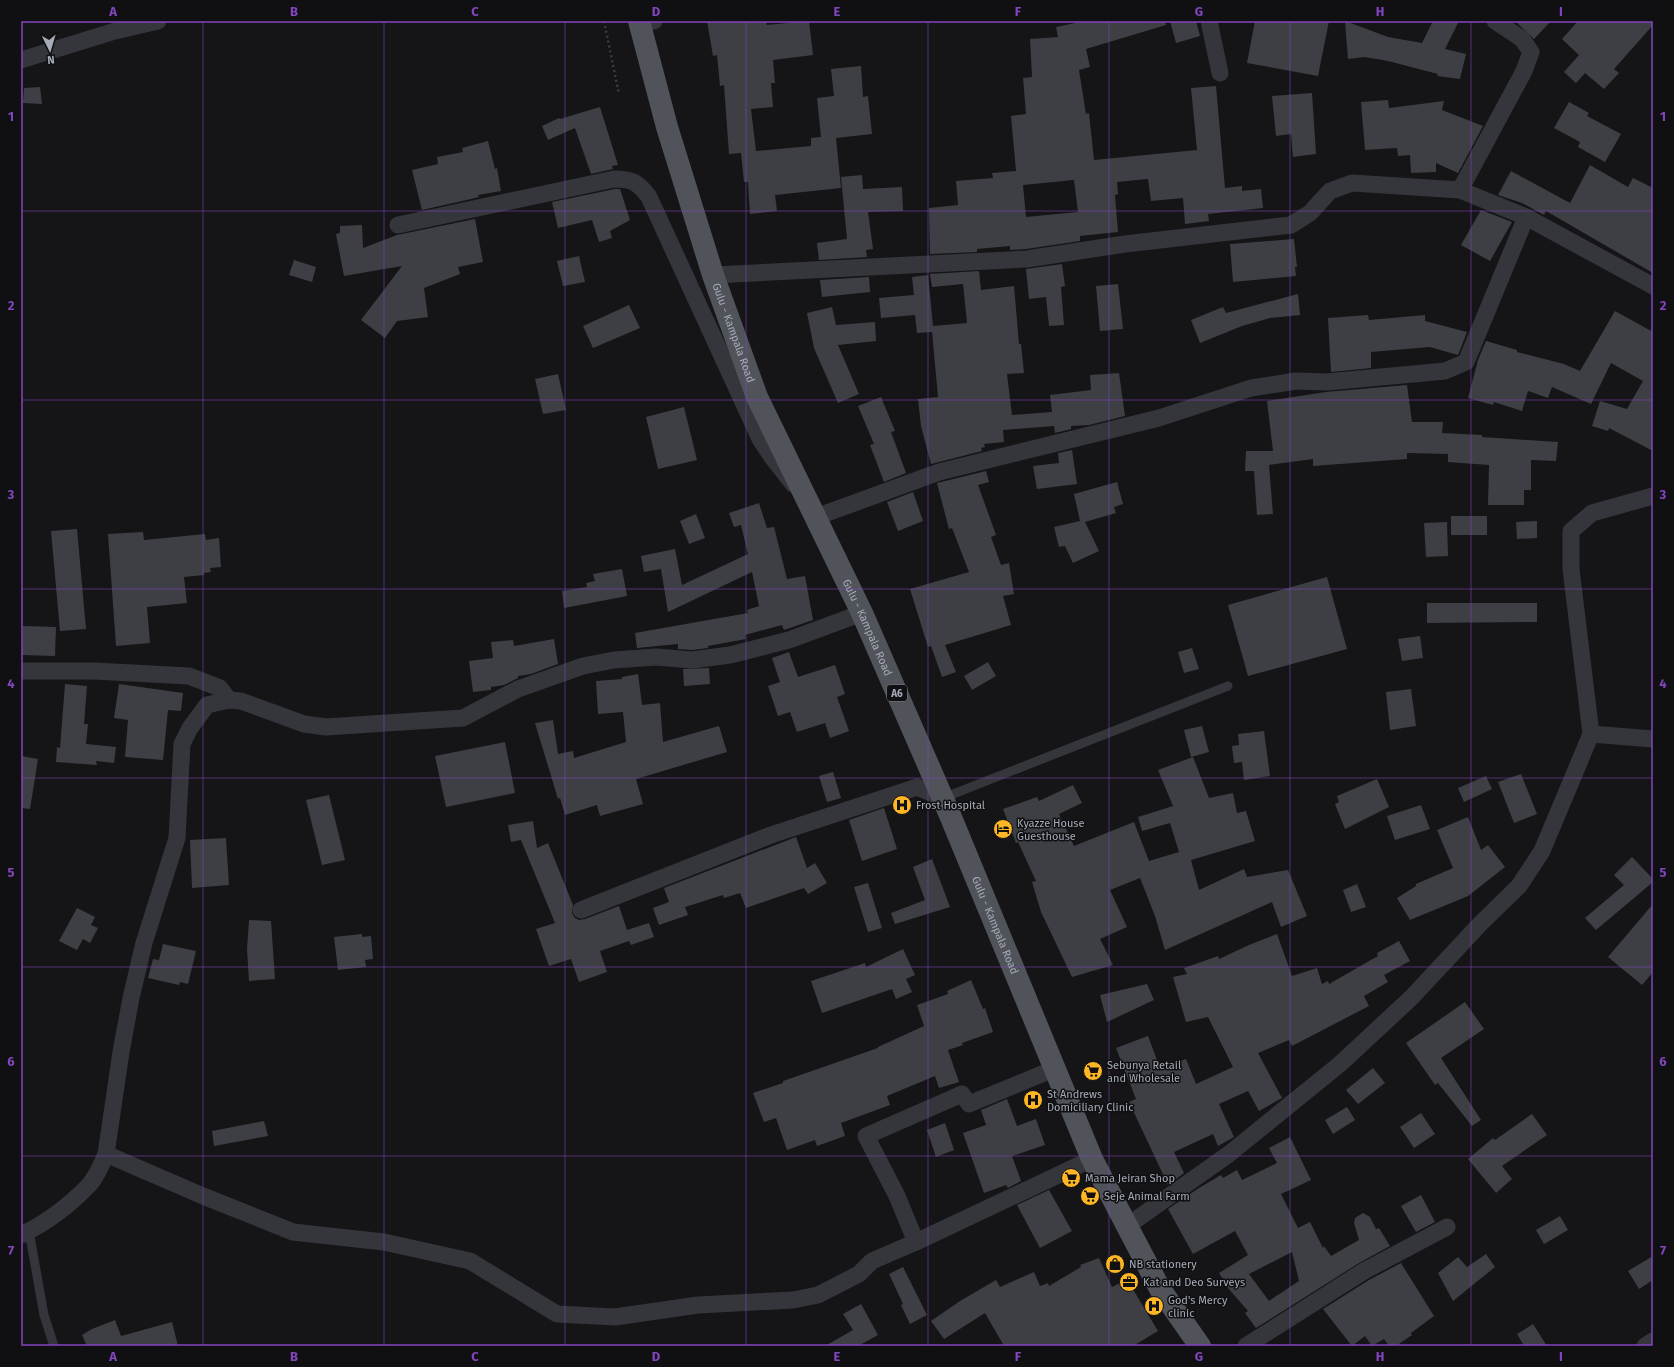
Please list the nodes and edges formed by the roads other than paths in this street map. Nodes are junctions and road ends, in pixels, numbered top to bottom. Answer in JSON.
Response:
{"nodes":[{"id":1,"x":158,"y":21,"type":"edge"},
{"id":2,"x":1208,"y":21,"type":"edge"},
{"id":3,"x":1495,"y":21,"type":"edge"},
{"id":4,"x":644,"y":22,"type":"edge"},
{"id":5,"x":21,"y":60,"type":"edge"},
{"id":6,"x":1220,"y":73,"type":"dead end"},
{"id":7,"x":1460,"y":190,"type":"junction"},
{"id":8,"x":1526,"y":217,"type":"junction"},
{"id":9,"x":398,"y":225,"type":"dead end"},
{"id":10,"x":713,"y":275,"type":"junction"},
{"id":11,"x":1653,"y":286,"type":"edge"},
{"id":12,"x":805,"y":496,"type":"junction"},
{"id":13,"x":1653,"y":496,"type":"edge"},
{"id":14,"x":816,"y":517,"type":"junction"},
{"id":15,"x":862,"y":614,"type":"junction"},
{"id":16,"x":21,"y":671,"type":"edge"},
{"id":17,"x":1228,"y":686,"type":"dead end"},
{"id":18,"x":229,"y":700,"type":"junction"},
{"id":19,"x":1592,"y":734,"type":"junction"},
{"id":20,"x":1653,"y":739,"type":"edge"},
{"id":21,"x":943,"y":798,"type":"junction"},
{"id":22,"x":581,"y":910,"type":"dead end"},
{"id":23,"x":1054,"y":1070,"type":"junction"},
{"id":24,"x":106,"y":1154,"type":"junction"},
{"id":25,"x":1092,"y":1159,"type":"junction"},
{"id":26,"x":1127,"y":1226,"type":"junction"},
{"id":27,"x":1447,"y":1227,"type":"dead end"},
{"id":28,"x":25,"y":1233,"type":"edge"},
{"id":29,"x":916,"y":1242,"type":"junction"},
{"id":30,"x":1653,"y":1341,"type":"edge"},
{"id":31,"x":54,"y":1346,"type":"edge"},
{"id":32,"x":1200,"y":1346,"type":"edge"},
{"id":33,"x":1246,"y":1346,"type":"edge"},
{"id":34,"x":1645,"y":1346,"type":"edge"}],
"edges":[{"from":1,"to":5,"type":"street"},
{"from":2,"to":6,"type":"street"},
{"from":3,"to":7,"type":"street"},
{"from":4,"to":10,"type":"main road","name":"Gulu - Kampala Road","number":"A6"},
{"from":7,"to":8,"type":"street"},
{"from":7,"to":10,"type":"street"},
{"from":8,"to":11,"type":"street"},
{"from":8,"to":14,"type":"street"},
{"from":9,"to":12,"type":"street"},
{"from":10,"to":12,"type":"main road","name":"Gulu - Kampala Road","number":"A6"},
{"from":12,"to":14,"type":"main road","name":"Gulu - Kampala Road","number":"A6"},
{"from":13,"to":19,"type":"street"},
{"from":14,"to":15,"type":"main road","name":"Gulu - Kampala Road","number":"A6"},
{"from":15,"to":18,"type":"street"},
{"from":15,"to":21,"type":"main road","name":"Gulu - Kampala Road","number":"A6"},
{"from":16,"to":18,"type":"street"},
{"from":17,"to":21,"type":"lane"},
{"from":18,"to":24,"type":"street"},
{"from":19,"to":20,"type":"street"},
{"from":19,"to":26,"type":"street"},
{"from":21,"to":22,"type":"street"},
{"from":21,"to":23,"type":"main road","name":"Gulu - Kampala Road","number":"A6"},
{"from":23,"to":25,"type":"main road","name":"Gulu - Kampala Road","number":"A6"},
{"from":23,"to":29,"type":"street"},
{"from":24,"to":28,"type":"street"},
{"from":24,"to":29,"type":"street"},
{"from":25,"to":26,"type":"main road","name":"Gulu - Kampala Road","number":"A6"},
{"from":25,"to":29,"type":"street"},
{"from":26,"to":32,"type":"main road","name":"Gulu - Kampala Road","number":"A6"},
{"from":27,"to":33,"type":"street"},
{"from":28,"to":31,"type":"lane"},
{"from":30,"to":34,"type":"street"}]}
